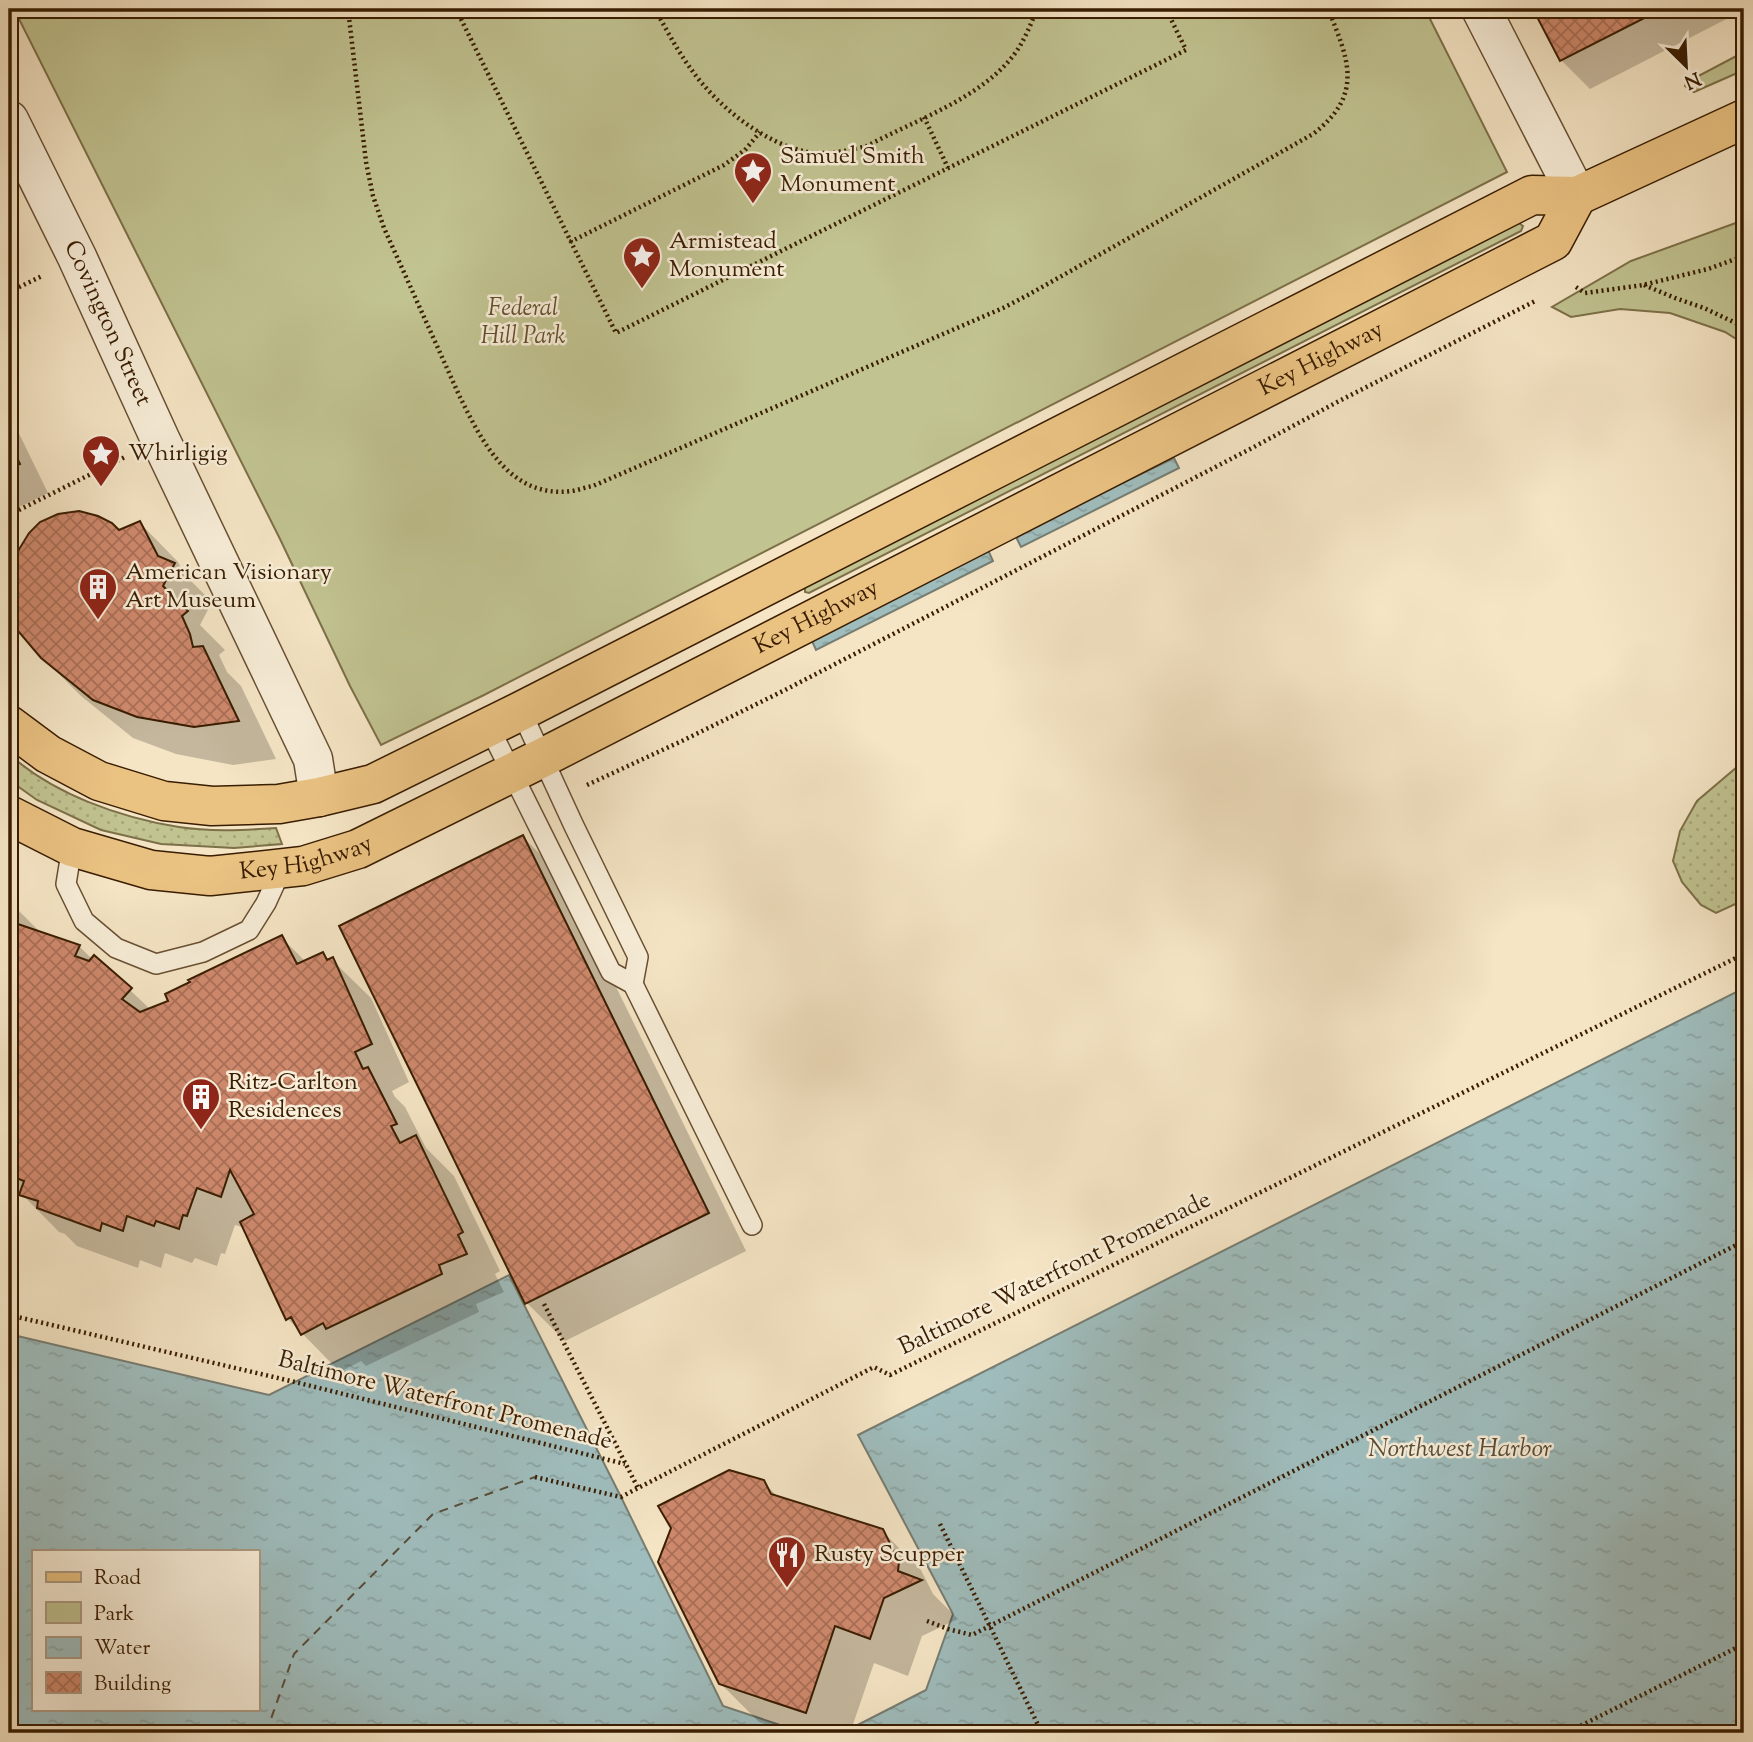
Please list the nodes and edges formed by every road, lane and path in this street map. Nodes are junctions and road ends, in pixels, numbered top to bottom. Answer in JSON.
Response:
{"nodes":[{"id":1,"x":348,"y":9,"type":"edge"},
{"id":2,"x":456,"y":9,"type":"edge"},
{"id":3,"x":655,"y":9,"type":"edge"},
{"id":4,"x":1037,"y":9,"type":"edge"},
{"id":5,"x":1166,"y":9,"type":"edge"},
{"id":6,"x":1328,"y":9,"type":"edge"},
{"id":7,"x":1481,"y":9,"type":"edge"},
{"id":8,"x":923,"y":117,"type":"junction"},
{"id":9,"x":1744,"y":119,"type":"edge"},
{"id":10,"x":9,"y":120,"type":"edge"},
{"id":11,"x":760,"y":132,"type":"junction"},
{"id":12,"x":948,"y":168,"type":"junction"},
{"id":13,"x":1577,"y":196,"type":"junction"},
{"id":14,"x":569,"y":242,"type":"junction"},
{"id":15,"x":1744,"y":256,"type":"edge"},
{"id":16,"x":1643,"y":285,"type":"junction"},
{"id":17,"x":1576,"y":287,"type":"dead end"},
{"id":18,"x":1537,"y":300,"type":"dead end"},
{"id":19,"x":1744,"y":327,"type":"edge"},
{"id":20,"x":160,"y":439,"type":"junction"},
{"id":21,"x":9,"y":515,"type":"edge"},
{"id":22,"x":505,"y":719,"type":"junction"},
{"id":23,"x":9,"y":725,"type":"edge"},
{"id":24,"x":527,"y":765,"type":"junction"},
{"id":25,"x":585,"y":786,"type":"dead end"},
{"id":26,"x":319,"y":797,"type":"junction"},
{"id":27,"x":9,"y":816,"type":"edge"},
{"id":28,"x":72,"y":847,"type":"junction"},
{"id":29,"x":282,"y":868,"type":"junction"},
{"id":30,"x":1744,"y":954,"type":"edge"},
{"id":31,"x":633,"y":984,"type":"junction"},
{"id":32,"x":752,"y":1225,"type":"dead end"},
{"id":33,"x":1744,"y":1241,"type":"edge"},
{"id":34,"x":544,"y":1304,"type":"dead end"},
{"id":35,"x":9,"y":1315,"type":"edge"},
{"id":36,"x":626,"y":1464,"type":"junction"},
{"id":37,"x":535,"y":1477,"type":"dead end"},
{"id":38,"x":638,"y":1488,"type":"junction"},
{"id":39,"x":940,"y":1524,"type":"dead end"},
{"id":40,"x":927,"y":1620,"type":"dead end"},
{"id":41,"x":989,"y":1626,"type":"junction"},
{"id":42,"x":1744,"y":1644,"type":"edge"},
{"id":43,"x":1042,"y":1733,"type":"edge"},
{"id":44,"x":1566,"y":1733,"type":"edge"}],
"edges":[{"from":1,"to":6,"type":"path"},
{"from":2,"to":14,"type":"path"},
{"from":3,"to":11,"type":"path"},
{"from":4,"to":8,"type":"path"},
{"from":5,"to":12,"type":"path"},
{"from":7,"to":13,"type":"street"},
{"from":8,"to":11,"type":"path"},
{"from":8,"to":12,"type":"path"},
{"from":9,"to":13,"type":"main road","name":"Key Highway"},
{"from":10,"to":20,"type":"street","name":"Covington Street"},
{"from":11,"to":14,"type":"path"},
{"from":12,"to":14,"type":"path"},
{"from":13,"to":22,"type":"main road","name":"Key Highway"},
{"from":13,"to":24,"type":"main road","name":"Key Highway"},
{"from":15,"to":16,"type":"path"},
{"from":16,"to":17,"type":"path"},
{"from":16,"to":19,"type":"path"},
{"from":18,"to":25,"type":"path"},
{"from":20,"to":21,"type":"path"},
{"from":20,"to":26,"type":"street","name":"Covington Street"},
{"from":22,"to":24,"type":"lane"},
{"from":22,"to":24,"type":"lane"},
{"from":22,"to":26,"type":"main road","name":"Key Highway"},
{"from":23,"to":26,"type":"main road","name":"Key Highway"},
{"from":24,"to":29,"type":"main road","name":"Key Highway"},
{"from":24,"to":31,"type":"lane"},
{"from":24,"to":31,"type":"lane"},
{"from":27,"to":28,"type":"main road","name":"Key Highway"},
{"from":28,"to":29,"type":"main road","name":"Key Highway"},
{"from":28,"to":29,"type":"lane"},
{"from":30,"to":38,"type":"path","name":"Baltimore Waterfront Promenade"},
{"from":31,"to":32,"type":"lane"},
{"from":33,"to":41,"type":"path"},
{"from":34,"to":36,"type":"path"},
{"from":35,"to":36,"type":"path","name":"Baltimore Waterfront Promenade"},
{"from":36,"to":38,"type":"path","name":"Baltimore Waterfront Promenade"},
{"from":37,"to":38,"type":"path"},
{"from":39,"to":41,"type":"path"},
{"from":40,"to":41,"type":"path"},
{"from":41,"to":43,"type":"path"},
{"from":42,"to":44,"type":"path"}]}
